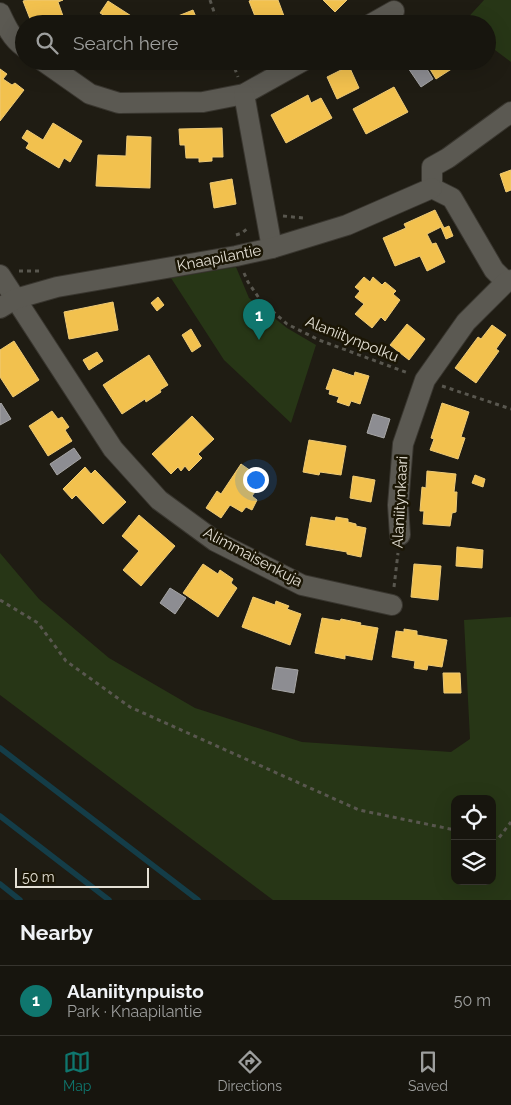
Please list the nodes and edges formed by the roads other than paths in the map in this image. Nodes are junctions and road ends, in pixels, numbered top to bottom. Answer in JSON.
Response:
{"nodes":[{"id":1,"x":394,"y":11,"type":"dead end"},
{"id":2,"x":0,"y":13,"type":"edge"},
{"id":3,"x":387,"y":15,"type":"edge"},
{"id":4,"x":15,"y":39,"type":"edge"},
{"id":5,"x":56,"y":70,"type":"edge"},
{"id":6,"x":287,"y":70,"type":"edge"},
{"id":7,"x":244,"y":94,"type":"junction"},
{"id":8,"x":511,"y":112,"type":"edge"},
{"id":9,"x":432,"y":188,"type":"junction"},
{"id":10,"x":272,"y":248,"type":"junction"},
{"id":11,"x":8,"y":273,"type":"edge"},
{"id":12,"x":509,"y":281,"type":"edge"},
{"id":13,"x":7,"y":303,"type":"edge"},
{"id":14,"x":400,"y":535,"type":"road end"},
{"id":15,"x":392,"y":605,"type":"road end"}],
"edges":[{"from":1,"to":3,"type":"street"},
{"from":2,"to":4,"type":"street"},
{"from":5,"to":7,"type":"street"},
{"from":6,"to":7,"type":"street"},
{"from":7,"to":10,"type":"street"},
{"from":8,"to":9,"type":"street"},
{"from":9,"to":10,"type":"street","name":"Knaapilantie"},
{"from":9,"to":12,"type":"street","name":"Alaniitynkaari"},
{"from":10,"to":13,"type":"street","name":"Knaapilantie"},
{"from":11,"to":13,"type":"street","name":"Alimmaisenkuja"},
{"from":12,"to":14,"type":"street","name":"Alaniitynkaari"},
{"from":13,"to":15,"type":"street","name":"Alimmaisenkuja"}]}
